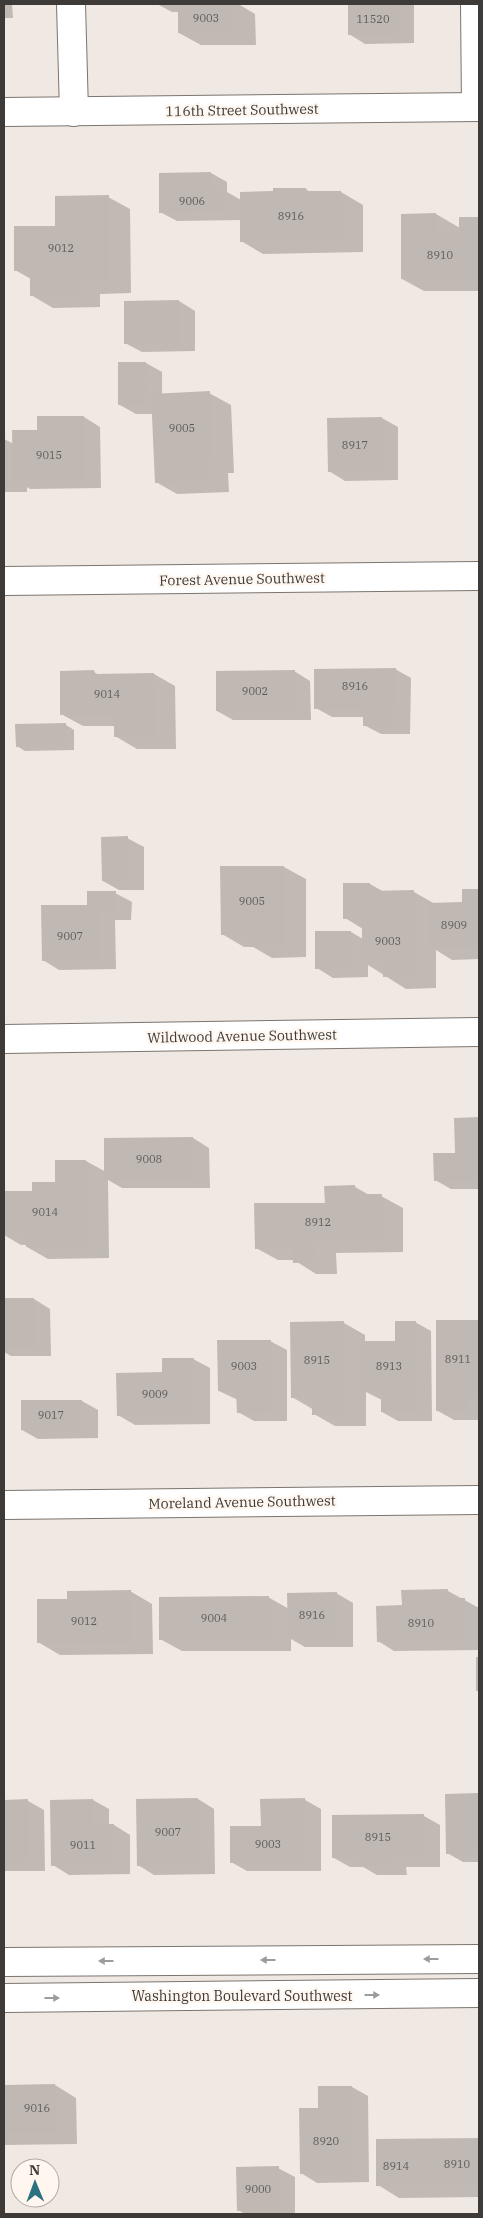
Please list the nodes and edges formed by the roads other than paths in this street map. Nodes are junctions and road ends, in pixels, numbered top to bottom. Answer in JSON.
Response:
{"nodes":[{"id":1,"x":71,"y":4,"type":"edge"},
{"id":2,"x":475,"y":4,"type":"edge"},
{"id":3,"x":478,"y":107,"type":"edge"},
{"id":4,"x":4,"y":112,"type":"edge"},
{"id":5,"x":74,"y":112,"type":"junction"},
{"id":6,"x":479,"y":576,"type":"edge"},
{"id":7,"x":4,"y":582,"type":"edge"},
{"id":8,"x":479,"y":1032,"type":"edge"},
{"id":9,"x":4,"y":1039,"type":"edge"},
{"id":10,"x":479,"y":1500,"type":"edge"},
{"id":11,"x":4,"y":1505,"type":"edge"},
{"id":12,"x":479,"y":1959,"type":"edge"},
{"id":13,"x":4,"y":1962,"type":"edge"},
{"id":14,"x":479,"y":1993,"type":"edge"},
{"id":15,"x":4,"y":1998,"type":"edge"}],
"edges":[{"from":1,"to":5,"type":"street"},
{"from":2,"to":3,"type":"street"},
{"from":3,"to":5,"type":"street","name":"116th Street Southwest"},
{"from":4,"to":5,"type":"street","name":"116th Street Southwest"},
{"from":6,"to":7,"type":"street","name":"Forest Avenue Southwest"},
{"from":8,"to":9,"type":"street","name":"Wildwood Avenue Southwest"},
{"from":10,"to":11,"type":"street","name":"Moreland Avenue Southwest"},
{"from":12,"to":13,"type":"street","one_way":true},
{"from":15,"to":14,"type":"street","name":"Washington Boulevard Southwest","one_way":true}]}
